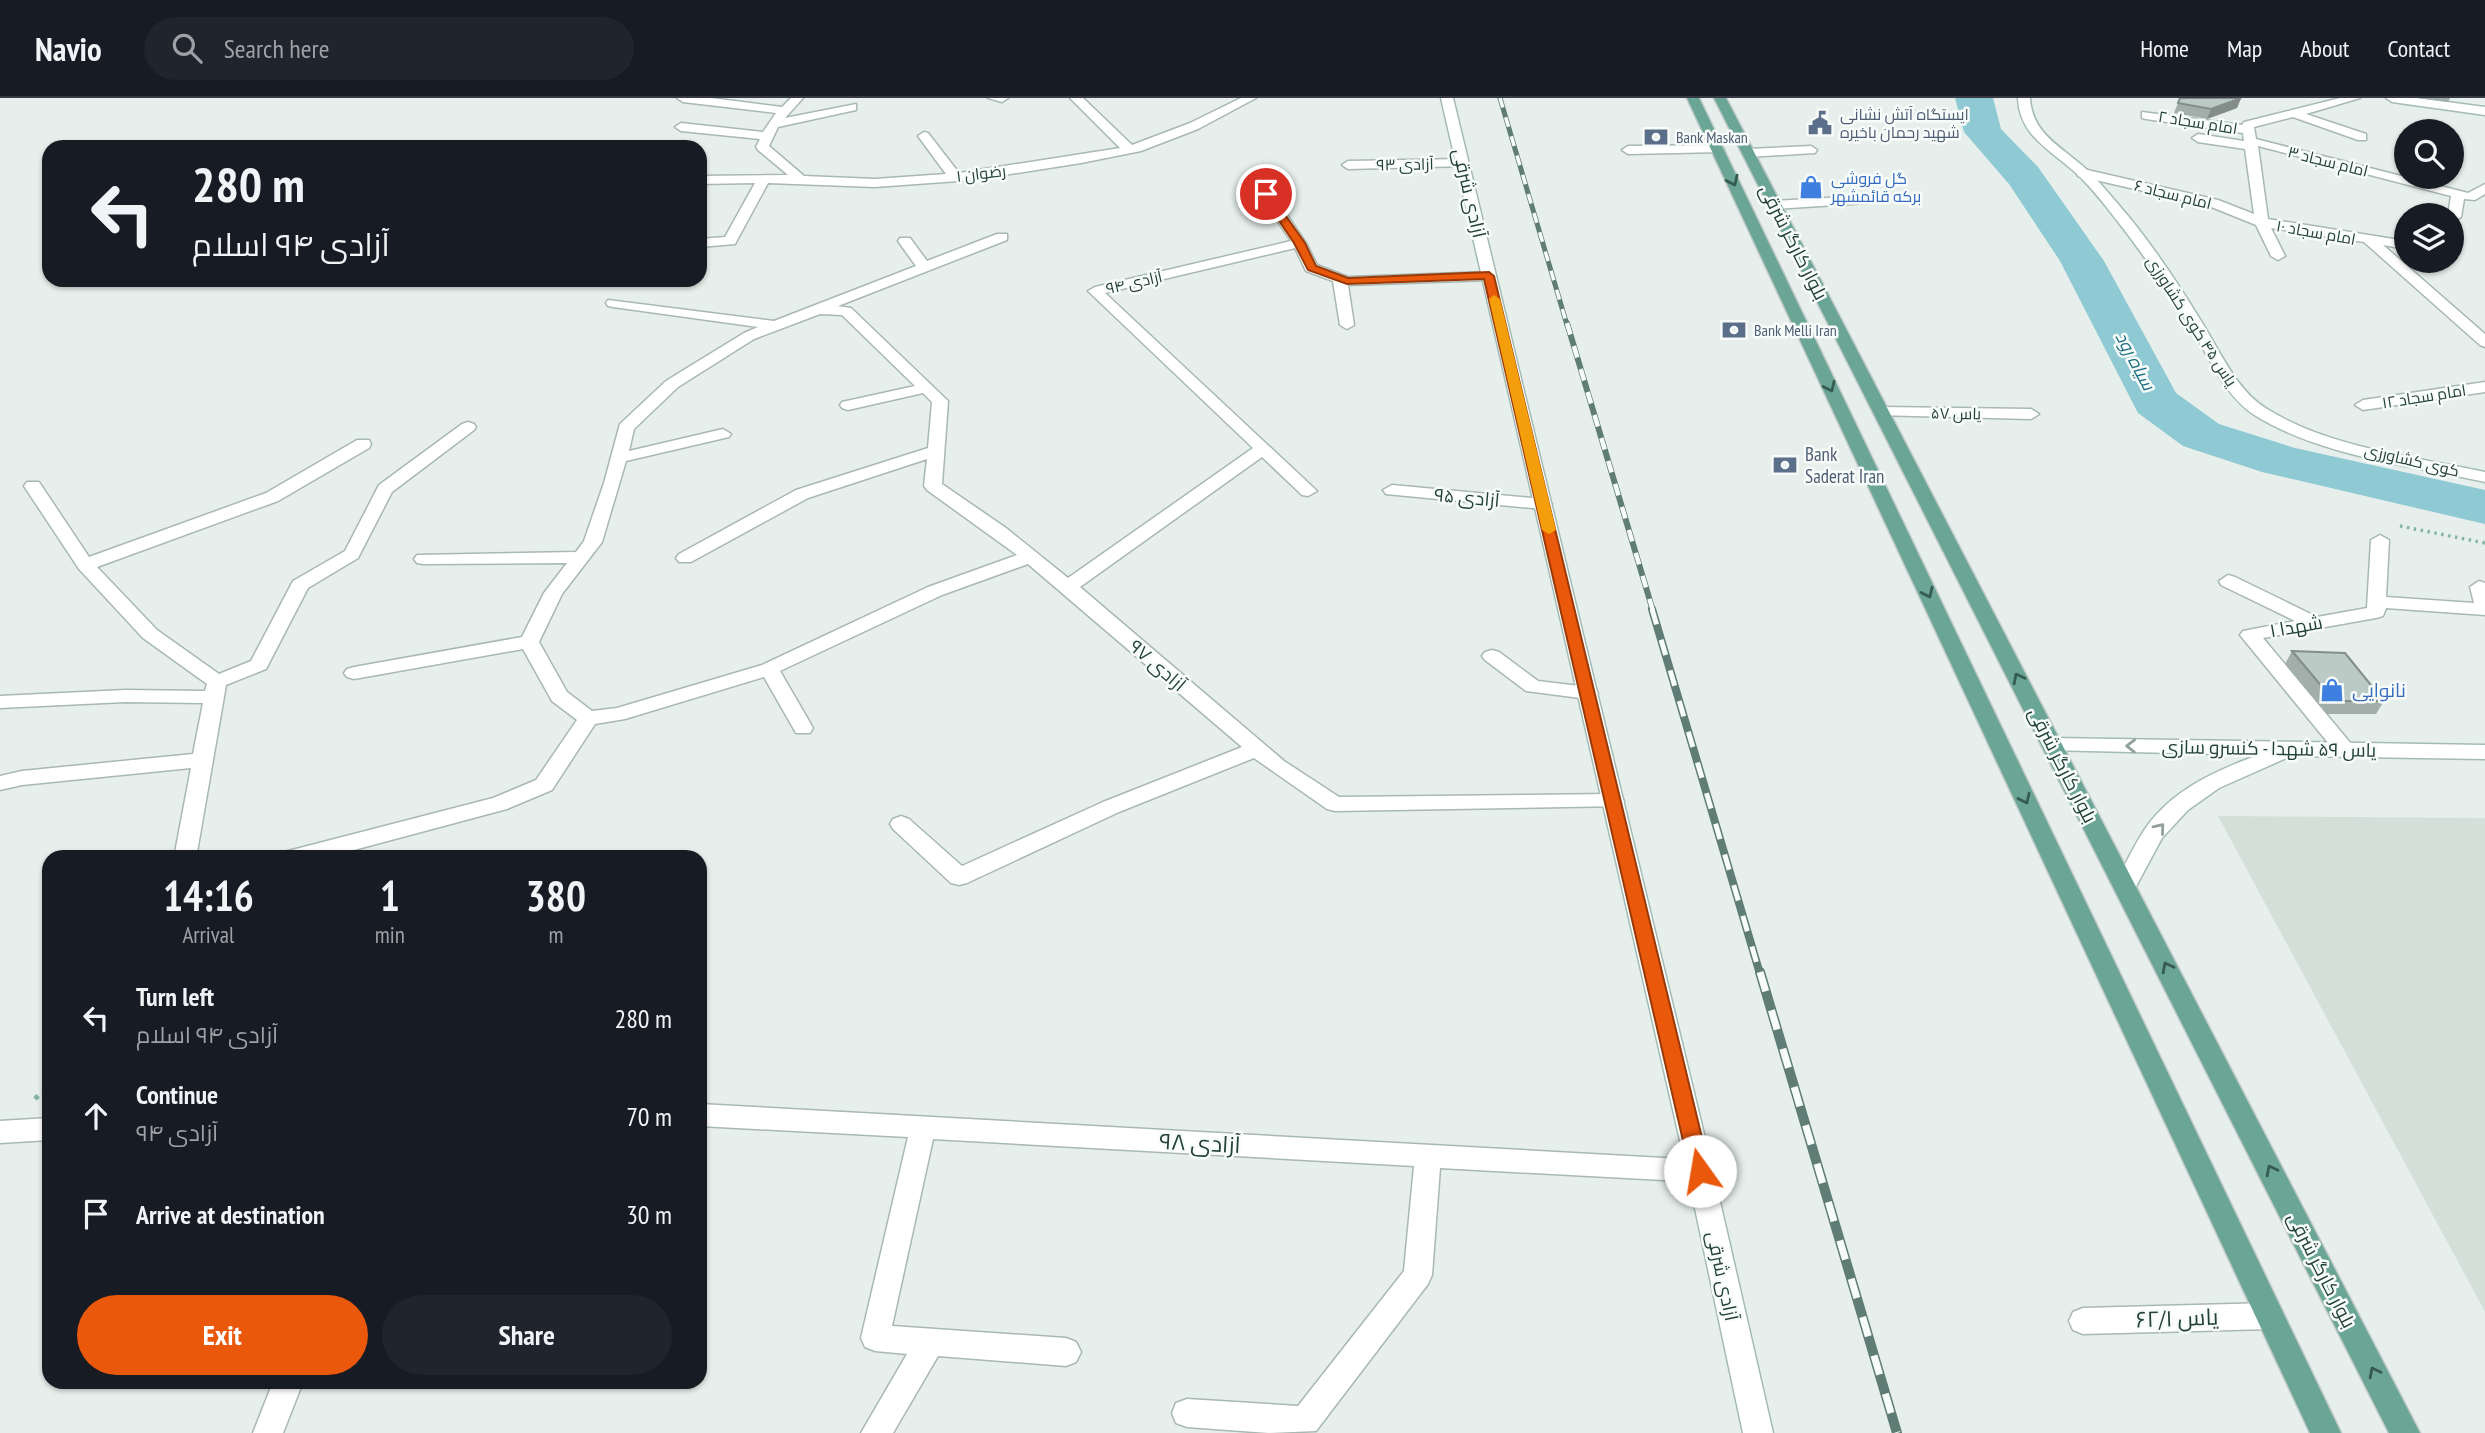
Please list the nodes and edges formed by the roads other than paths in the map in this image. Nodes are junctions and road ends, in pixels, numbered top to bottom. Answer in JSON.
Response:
{"nodes":[{"id":1,"x":683,"y":98,"type":"edge"},
{"id":2,"x":797,"y":98,"type":"edge"},
{"id":3,"x":994,"y":98,"type":"edge"},
{"id":4,"x":1002,"y":98,"type":"edge"},
{"id":5,"x":1076,"y":98,"type":"edge"},
{"id":6,"x":1250,"y":98,"type":"edge"},
{"id":7,"x":1447,"y":98,"type":"edge"},
{"id":8,"x":1720,"y":98,"type":"edge"},
{"id":9,"x":2024,"y":98,"type":"edge"},
{"id":10,"x":2354,"y":98,"type":"edge"},
{"id":11,"x":2392,"y":98,"type":"edge"},
{"id":12,"x":1690,"y":99,"type":"edge"},
{"id":13,"x":852,"y":107,"type":"dead end"},
{"id":14,"x":785,"y":111,"type":"junction"},
{"id":15,"x":2485,"y":111,"type":"edge"},
{"id":16,"x":2146,"y":115,"type":"dead end"},
{"id":17,"x":2297,"y":115,"type":"junction"},
{"id":18,"x":681,"y":127,"type":"dead end"},
{"id":19,"x":770,"y":130,"type":"junction"},
{"id":20,"x":924,"y":136,"type":"dead end"},
{"id":21,"x":2362,"y":137,"type":"dead end"},
{"id":22,"x":2198,"y":138,"type":"dead end"},
{"id":23,"x":2250,"y":139,"type":"junction"},
{"id":24,"x":1129,"y":149,"type":"junction"},
{"id":25,"x":1718,"y":149,"type":"junction"},
{"id":26,"x":1628,"y":150,"type":"dead end"},
{"id":27,"x":1811,"y":150,"type":"dead end"},
{"id":28,"x":1749,"y":153,"type":"junction"},
{"id":29,"x":1463,"y":163,"type":"junction"},
{"id":30,"x":1348,"y":165,"type":"dead end"},
{"id":31,"x":2083,"y":173,"type":"junction"},
{"id":32,"x":955,"y":177,"type":"junction"},
{"id":33,"x":764,"y":179,"type":"junction"},
{"id":34,"x":707,"y":180,"type":"edge"},
{"id":35,"x":801,"y":180,"type":"junction"},
{"id":36,"x":2485,"y":188,"type":"edge"},
{"id":37,"x":1266,"y":194,"type":"dead end"},
{"id":38,"x":2458,"y":194,"type":"junction"},
{"id":39,"x":1862,"y":200,"type":"dead end"},
{"id":40,"x":2456,"y":203,"type":"edge"},
{"id":41,"x":1774,"y":205,"type":"junction"},
{"id":42,"x":2262,"y":222,"type":"junction"},
{"id":43,"x":1002,"y":237,"type":"dead end"},
{"id":44,"x":905,"y":241,"type":"dead end"},
{"id":45,"x":2371,"y":242,"type":"junction"},
{"id":46,"x":707,"y":243,"type":"edge"},
{"id":47,"x":1299,"y":243,"type":"junction"},
{"id":48,"x":2394,"y":244,"type":"edge"},
{"id":49,"x":2278,"y":256,"type":"dead end"},
{"id":50,"x":924,"y":267,"type":"junction"},
{"id":51,"x":1775,"y":272,"type":"junction"},
{"id":52,"x":1809,"y":272,"type":"junction"},
{"id":53,"x":1489,"y":276,"type":"junction"},
{"id":54,"x":1340,"y":278,"type":"junction"},
{"id":55,"x":614,"y":303,"type":"dead end"},
{"id":56,"x":818,"y":309,"type":"junction"},
{"id":57,"x":1347,"y":325,"type":"dead end"},
{"id":58,"x":775,"y":326,"type":"junction"},
{"id":59,"x":2485,"y":342,"type":"edge"},
{"id":60,"x":2485,"y":387,"type":"edge"},
{"id":61,"x":926,"y":388,"type":"junction"},
{"id":62,"x":848,"y":405,"type":"dead end"},
{"id":63,"x":2362,"y":405,"type":"dead end"},
{"id":64,"x":1881,"y":412,"type":"junction"},
{"id":65,"x":2031,"y":414,"type":"dead end"},
{"id":66,"x":468,"y":427,"type":"dead end"},
{"id":67,"x":723,"y":434,"type":"dead end"},
{"id":68,"x":2340,"y":443,"type":"joint"},
{"id":69,"x":363,"y":444,"type":"dead end"},
{"id":70,"x":1263,"y":449,"type":"junction"},
{"id":71,"x":936,"y":450,"type":"junction"},
{"id":72,"x":618,"y":458,"type":"junction"},
{"id":73,"x":2485,"y":477,"type":"edge"},
{"id":74,"x":33,"y":486,"type":"dead end"},
{"id":75,"x":1392,"y":490,"type":"dead end"},
{"id":76,"x":1308,"y":491,"type":"dead end"},
{"id":77,"x":1543,"y":504,"type":"junction"},
{"id":78,"x":2380,"y":540,"type":"road end"},
{"id":79,"x":580,"y":557,"type":"junction"},
{"id":80,"x":1029,"y":557,"type":"junction"},
{"id":81,"x":685,"y":558,"type":"dead end"},
{"id":82,"x":423,"y":559,"type":"dead end"},
{"id":83,"x":85,"y":565,"type":"junction"},
{"id":84,"x":2228,"y":581,"type":"dead end"},
{"id":85,"x":1068,"y":587,"type":"junction"},
{"id":86,"x":2479,"y":587,"type":"dead end"},
{"id":87,"x":2376,"y":602,"type":"junction"},
{"id":88,"x":2485,"y":609,"type":"edge"},
{"id":89,"x":2314,"y":623,"type":"junction"},
{"id":90,"x":529,"y":642,"type":"junction"},
{"id":91,"x":1492,"y":656,"type":"dead end"},
{"id":92,"x":769,"y":669,"type":"junction"},
{"id":93,"x":354,"y":673,"type":"dead end"},
{"id":94,"x":215,"y":690,"type":"junction"},
{"id":95,"x":1588,"y":693,"type":"junction"},
{"id":96,"x":0,"y":702,"type":"edge"},
{"id":97,"x":588,"y":718,"type":"junction"},
{"id":98,"x":803,"y":728,"type":"dead end"},
{"id":99,"x":2053,"y":745,"type":"junction"},
{"id":100,"x":1257,"y":749,"type":"junction"},
{"id":101,"x":2297,"y":749,"type":"junction"},
{"id":102,"x":2345,"y":750,"type":"junction"},
{"id":103,"x":2485,"y":751,"type":"edge"},
{"id":104,"x":203,"y":760,"type":"junction"},
{"id":105,"x":0,"y":783,"type":"edge"},
{"id":106,"x":1613,"y":802,"type":"junction"},
{"id":107,"x":901,"y":824,"type":"dead end"},
{"id":108,"x":187,"y":850,"type":"edge"},
{"id":109,"x":323,"y":850,"type":"edge"},
{"id":110,"x":2125,"y":886,"type":"junction"},
{"id":111,"x":707,"y":1115,"type":"edge"},
{"id":112,"x":923,"y":1127,"type":"junction"},
{"id":113,"x":42,"y":1129,"type":"edge"},
{"id":114,"x":0,"y":1132,"type":"edge"},
{"id":115,"x":1428,"y":1155,"type":"junction"},
{"id":116,"x":1700,"y":1171,"type":"junction"},
{"id":117,"x":2270,"y":1316,"type":"junction"},
{"id":118,"x":2083,"y":1321,"type":"dead end"},
{"id":119,"x":930,"y":1342,"type":"junction"},
{"id":120,"x":1066,"y":1352,"type":"dead end"},
{"id":121,"x":285,"y":1389,"type":"edge"},
{"id":122,"x":1186,"y":1413,"type":"dead end"},
{"id":123,"x":268,"y":1433,"type":"edge"},
{"id":124,"x":876,"y":1433,"type":"edge"},
{"id":125,"x":1758,"y":1433,"type":"edge"},
{"id":126,"x":2326,"y":1433,"type":"edge"},
{"id":127,"x":2406,"y":1433,"type":"edge"}],
"edges":[{"from":1,"to":14,"type":"street"},
{"from":2,"to":14,"type":"street"},
{"from":3,"to":4,"type":"street"},
{"from":5,"to":24,"type":"street"},
{"from":6,"to":24,"type":"street","name":"رضوان ۱"},
{"from":7,"to":29,"type":"street","name":"آزادی شرقی"},
{"from":8,"to":28,"type":"main road","name":"بلوار کارگر شرقی"},
{"from":9,"to":31,"type":"street","name":"یاس ۴۵ کوی کشاورزی"},
{"from":10,"to":17,"type":"street"},
{"from":11,"to":15,"type":"street"},
{"from":12,"to":25,"type":"main road","name":"بلوار کارگر شرقی"},
{"from":13,"to":19,"type":"street"},
{"from":14,"to":19,"type":"street"},
{"from":16,"to":23,"type":"street","name":"امام سجاد ۲"},
{"from":17,"to":21,"type":"street"},
{"from":17,"to":23,"type":"street"},
{"from":18,"to":19,"type":"street"},
{"from":19,"to":35,"type":"street"},
{"from":20,"to":32,"type":"street"},
{"from":22,"to":23,"type":"street"},
{"from":23,"to":38,"type":"street","name":"امام سجاد ۳"},
{"from":23,"to":42,"type":"street"},
{"from":24,"to":32,"type":"street","name":"رضوان ۱"},
{"from":25,"to":26,"type":"street"},
{"from":25,"to":51,"type":"main road","name":"بلوار کارگر شرقی","one_way":true},
{"from":27,"to":28,"type":"street"},
{"from":28,"to":41,"type":"main road","name":"بلوار کارگر شرقی"},
{"from":29,"to":30,"type":"street","name":"آزادی ۹۳"},
{"from":29,"to":53,"type":"street","name":"آزادی شرقی"},
{"from":31,"to":42,"type":"street","name":"امام سجاد ۶"},
{"from":31,"to":68,"type":"street","name":"یاس ۴۵ کوی کشاورزی"},
{"from":32,"to":35,"type":"street","name":"رضوان ۱"},
{"from":33,"to":34,"type":"street","name":"رضوان ۱"},
{"from":33,"to":35,"type":"street","name":"رضوان ۱"},
{"from":33,"to":46,"type":"street"},
{"from":36,"to":38,"type":"street","name":"امام سجاد ۳"},
{"from":37,"to":47,"type":"street"},
{"from":38,"to":40,"type":"street"},
{"from":39,"to":41,"type":"street"},
{"from":41,"to":52,"type":"main road","name":"بلوار کارگر شرقی"},
{"from":42,"to":45,"type":"street","name":"امام سجاد ۱۰"},
{"from":42,"to":49,"type":"street"},
{"from":43,"to":50,"type":"street"},
{"from":44,"to":50,"type":"street"},
{"from":45,"to":48,"type":"street","name":"امام سجاد ۱۰"},
{"from":45,"to":59,"type":"street"},
{"from":47,"to":54,"type":"street"},
{"from":47,"to":70,"type":"street","name":"آزادی ۹۴"},
{"from":50,"to":56,"type":"street"},
{"from":51,"to":52,"type":"main road"},
{"from":51,"to":117,"type":"main road","name":"بلوار کارگر شرقی","one_way":true},
{"from":52,"to":64,"type":"main road","name":"بلوار کارگر شرقی"},
{"from":53,"to":54,"type":"street"},
{"from":53,"to":77,"type":"street","name":"آزادی شرقی"},
{"from":54,"to":57,"type":"street"},
{"from":55,"to":58,"type":"street"},
{"from":56,"to":58,"type":"street"},
{"from":56,"to":61,"type":"street","name":"آزادی ۹۷"},
{"from":58,"to":72,"type":"street"},
{"from":60,"to":63,"type":"street","name":"امام سجاد ۱۲"},
{"from":61,"to":62,"type":"street"},
{"from":61,"to":71,"type":"street","name":"آزادی ۹۷"},
{"from":64,"to":65,"type":"street","name":"یاس ۵۷"},
{"from":99,"to":64,"type":"main road","name":"بلوار کارگر شرقی","one_way":true},
{"from":66,"to":94,"type":"street"},
{"from":67,"to":72,"type":"street"},
{"from":68,"to":73,"type":"street","name":"کوی کشاورزی"},
{"from":69,"to":83,"type":"street"},
{"from":70,"to":76,"type":"street","name":"آزادی ۹۴"},
{"from":70,"to":85,"type":"street"},
{"from":71,"to":80,"type":"street","name":"آزادی ۹۷"},
{"from":71,"to":81,"type":"street"},
{"from":72,"to":79,"type":"street"},
{"from":74,"to":83,"type":"street"},
{"from":75,"to":77,"type":"street","name":"آزادی ۹۵"},
{"from":77,"to":95,"type":"street","name":"آزادی شرقی"},
{"from":78,"to":87,"type":"street"},
{"from":79,"to":82,"type":"street"},
{"from":79,"to":90,"type":"street"},
{"from":80,"to":85,"type":"street","name":"آزادی ۹۷"},
{"from":80,"to":92,"type":"street"},
{"from":83,"to":94,"type":"street"},
{"from":84,"to":89,"type":"street"},
{"from":85,"to":100,"type":"street","name":"آزادی ۹۷"},
{"from":86,"to":88,"type":"street"},
{"from":87,"to":88,"type":"street"},
{"from":87,"to":89,"type":"street","name":"شهدا ۱"},
{"from":89,"to":102,"type":"street","name":"شهدا ۱"},
{"from":90,"to":93,"type":"street"},
{"from":90,"to":97,"type":"street"},
{"from":91,"to":95,"type":"street"},
{"from":92,"to":97,"type":"street"},
{"from":92,"to":98,"type":"street"},
{"from":94,"to":96,"type":"street"},
{"from":94,"to":104,"type":"street"},
{"from":95,"to":106,"type":"street","name":"آزادی شرقی"},
{"from":97,"to":109,"type":"street"},
{"from":101,"to":99,"type":"street","name":"یاس ۵۹ شهدا - کنسرو سازی","one_way":true},
{"from":99,"to":110,"type":"main road","name":"بلوار کارگر شرقی"},
{"from":100,"to":106,"type":"street","name":"آزادی ۹۷"},
{"from":100,"to":107,"type":"street"},
{"from":101,"to":102,"type":"street","name":"یاس ۵۹ شهدا - کنسرو سازی"},
{"from":110,"to":101,"type":"street","one_way":true},
{"from":102,"to":103,"type":"street","name":"یاس ۵۹ شهدا - کنسرو سازی"},
{"from":104,"to":105,"type":"street"},
{"from":104,"to":108,"type":"street"},
{"from":106,"to":116,"type":"street","name":"آزادی شرقی"},
{"from":127,"to":110,"type":"main road","name":"بلوار کارگر شرقی","one_way":true},
{"from":111,"to":112,"type":"street","name":"آزادی ۹۸"},
{"from":112,"to":115,"type":"street","name":"آزادی ۹۸"},
{"from":112,"to":119,"type":"street"},
{"from":113,"to":114,"type":"street"},
{"from":115,"to":116,"type":"street","name":"آزادی ۹۸"},
{"from":115,"to":122,"type":"street"},
{"from":116,"to":125,"type":"street","name":"آزادی شرقی"},
{"from":117,"to":118,"type":"street","name":"یاس ۶۲/۱"},
{"from":117,"to":126,"type":"main road","name":"بلوار کارگر شرقی"},
{"from":119,"to":120,"type":"street"},
{"from":119,"to":124,"type":"street"},
{"from":121,"to":123,"type":"street"}]}
